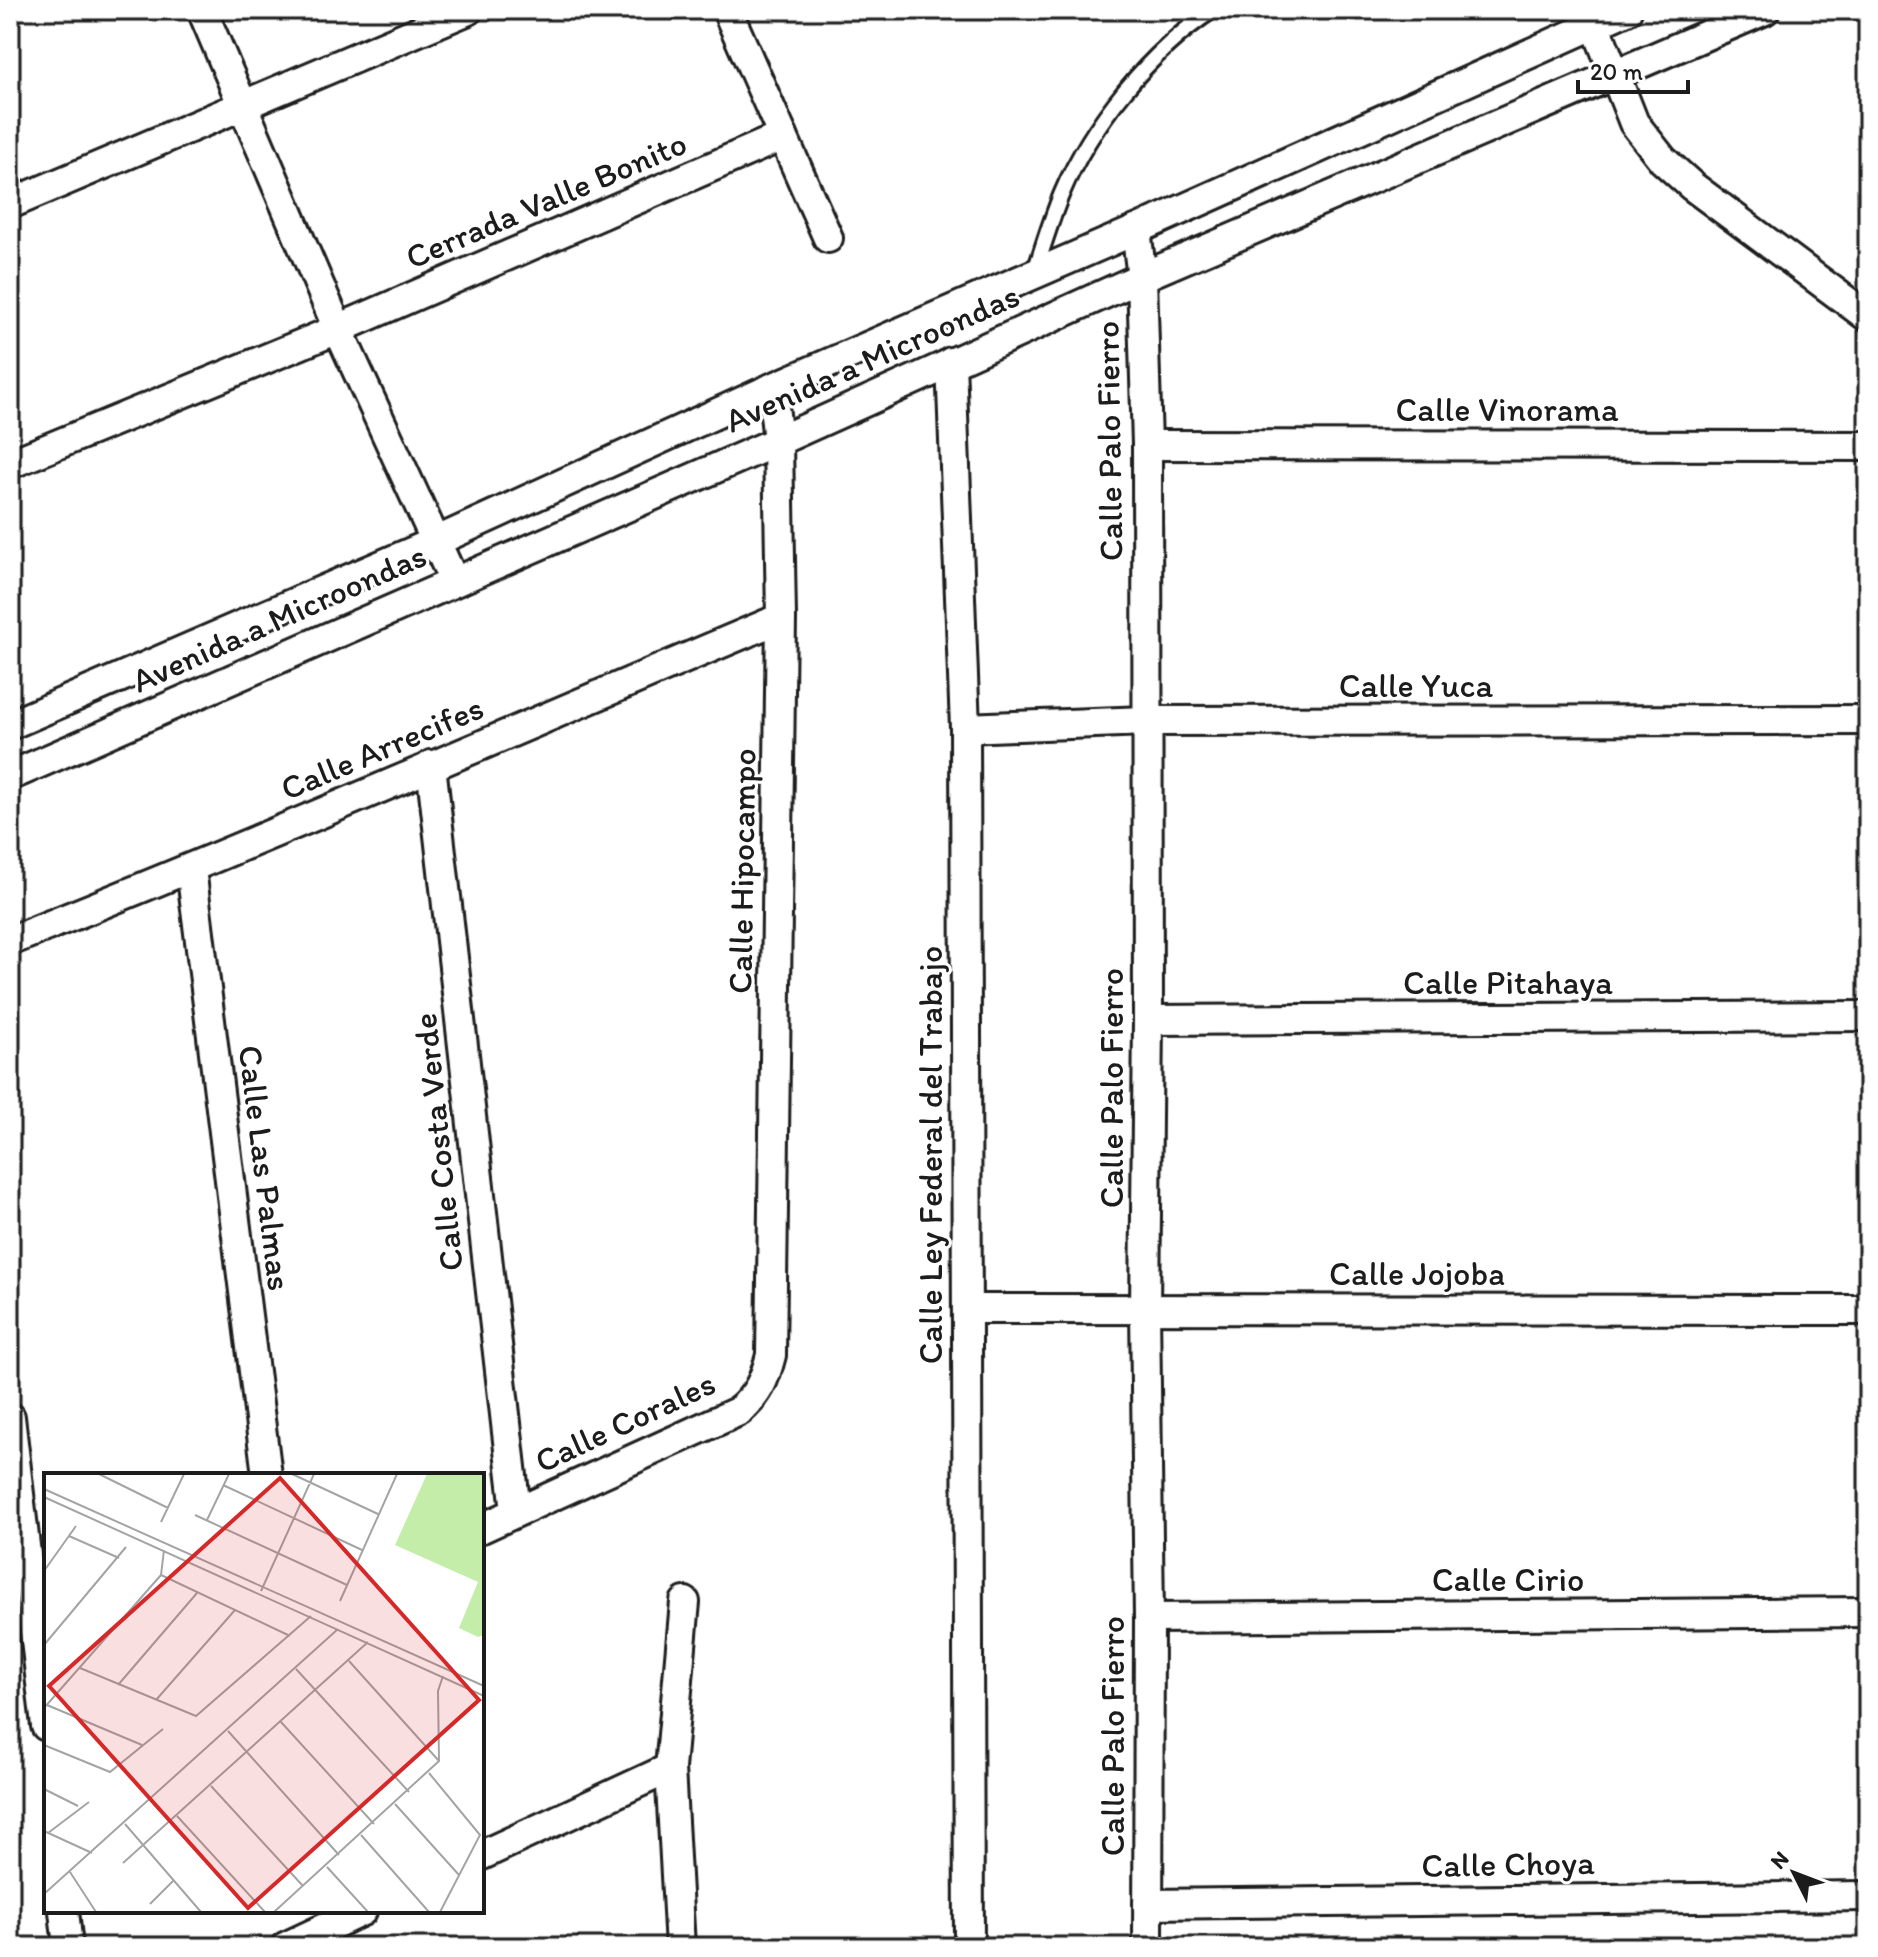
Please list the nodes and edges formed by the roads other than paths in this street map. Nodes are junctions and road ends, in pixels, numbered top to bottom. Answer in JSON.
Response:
{"nodes":[{"id":1,"x":202,"y":10,"type":"edge"},
{"id":2,"x":468,"y":10,"type":"edge"},
{"id":3,"x":727,"y":10,"type":"edge"},
{"id":4,"x":1213,"y":10,"type":"edge"},
{"id":5,"x":1627,"y":10,"type":"edge"},
{"id":6,"x":1765,"y":10,"type":"edge"},
{"id":7,"x":1592,"y":17,"type":"edge"},
{"id":8,"x":1614,"y":76,"type":"junction"},
{"id":9,"x":241,"y":105,"type":"junction"},
{"id":10,"x":783,"y":136,"type":"junction"},
{"id":11,"x":10,"y":204,"type":"edge"},
{"id":12,"x":1136,"y":230,"type":"junction"},
{"id":13,"x":828,"y":238,"type":"dead end"},
{"id":14,"x":1034,"y":275,"type":"junction"},
{"id":15,"x":1142,"y":277,"type":"junction"},
{"id":16,"x":1868,"y":317,"type":"edge"},
{"id":17,"x":338,"y":329,"type":"junction"},
{"id":18,"x":951,"y":362,"type":"junction"},
{"id":19,"x":772,"y":388,"type":"junction"},
{"id":20,"x":778,"y":441,"type":"junction"},
{"id":21,"x":1147,"y":445,"type":"junction"},
{"id":22,"x":1868,"y":446,"type":"edge"},
{"id":23,"x":10,"y":464,"type":"edge"},
{"id":24,"x":437,"y":541,"type":"junction"},
{"id":25,"x":454,"y":581,"type":"junction"},
{"id":26,"x":781,"y":618,"type":"junction"},
{"id":27,"x":1868,"y":720,"type":"edge"},
{"id":28,"x":1146,"y":721,"type":"junction"},
{"id":29,"x":10,"y":725,"type":"edge"},
{"id":30,"x":965,"y":728,"type":"junction"},
{"id":31,"x":431,"y":765,"type":"junction"},
{"id":32,"x":10,"y":776,"type":"edge"},
{"id":33,"x":191,"y":869,"type":"junction"},
{"id":34,"x":10,"y":941,"type":"edge"},
{"id":35,"x":1868,"y":1016,"type":"edge"},
{"id":36,"x":1148,"y":1020,"type":"junction"},
{"id":37,"x":967,"y":1309,"type":"junction"},
{"id":38,"x":1145,"y":1309,"type":"junction"},
{"id":39,"x":1868,"y":1310,"type":"edge"},
{"id":40,"x":771,"y":1355,"type":"joint"},
{"id":41,"x":10,"y":1417,"type":"edge"},
{"id":42,"x":267,"y":1473,"type":"edge"},
{"id":43,"x":516,"y":1511,"type":"junction"},
{"id":44,"x":484,"y":1527,"type":"edge"},
{"id":45,"x":685,"y":1602,"type":"dead end"},
{"id":46,"x":1868,"y":1612,"type":"edge"},
{"id":47,"x":1149,"y":1618,"type":"junction"},
{"id":48,"x":44,"y":1709,"type":"edge"},
{"id":49,"x":670,"y":1768,"type":"junction"},
{"id":50,"x":484,"y":1854,"type":"edge"},
{"id":51,"x":1868,"y":1896,"type":"edge"},
{"id":52,"x":1148,"y":1904,"type":"junction"},
{"id":53,"x":64,"y":1913,"type":"edge"},
{"id":54,"x":358,"y":1913,"type":"edge"},
{"id":55,"x":68,"y":1947,"type":"edge"},
{"id":56,"x":285,"y":1947,"type":"edge"},
{"id":57,"x":680,"y":1947,"type":"edge"},
{"id":58,"x":969,"y":1947,"type":"edge"},
{"id":59,"x":1148,"y":1947,"type":"edge"}],
"edges":[{"from":1,"to":9,"type":"street"},
{"from":2,"to":9,"type":"street"},
{"from":3,"to":10,"type":"street"},
{"from":4,"to":14,"type":"lane"},
{"from":5,"to":7,"type":"street","name":"Avenida a Microondas"},
{"from":6,"to":8,"type":"street","name":"Avenida a Microondas"},
{"from":7,"to":8,"type":"street"},
{"from":7,"to":12,"type":"street","name":"Avenida a Microondas"},
{"from":8,"to":15,"type":"street","name":"Avenida a Microondas"},
{"from":8,"to":16,"type":"street"},
{"from":9,"to":11,"type":"street"},
{"from":9,"to":17,"type":"street"},
{"from":10,"to":13,"type":"street"},
{"from":10,"to":17,"type":"street","name":"Cerrada Valle Bonito"},
{"from":12,"to":14,"type":"street","name":"Avenida a Microondas"},
{"from":12,"to":15,"type":"street","name":"Calle Palo Fierro"},
{"from":14,"to":19,"type":"street","name":"Avenida a Microondas"},
{"from":15,"to":18,"type":"street","name":"Avenida a Microondas"},
{"from":15,"to":21,"type":"street","name":"Calle Palo Fierro"},
{"from":17,"to":23,"type":"street","name":"Cerrada Valle Bonito"},
{"from":17,"to":24,"type":"street"},
{"from":18,"to":20,"type":"street","name":"Avenida a Microondas"},
{"from":18,"to":30,"type":"street","name":"Calle Ley Federal del Trabajo"},
{"from":19,"to":20,"type":"street","name":"Calle Hipocampo"},
{"from":19,"to":24,"type":"street","name":"Avenida a Microondas"},
{"from":20,"to":25,"type":"street","name":"Avenida a Microondas"},
{"from":20,"to":26,"type":"street","name":"Calle Hipocampo"},
{"from":21,"to":22,"type":"street","name":"Calle Vinorama"},
{"from":21,"to":28,"type":"street","name":"Calle Palo Fierro"},
{"from":24,"to":25,"type":"street"},
{"from":24,"to":29,"type":"street","name":"Avenida a Microondas"},
{"from":25,"to":32,"type":"street","name":"Avenida a Microondas"},
{"from":26,"to":31,"type":"street","name":"Calle Arrecifes"},
{"from":26,"to":40,"type":"street","name":"Calle Hipocampo"},
{"from":27,"to":28,"type":"street","name":"Calle Yuca"},
{"from":28,"to":30,"type":"street","name":"Calle Yuca"},
{"from":28,"to":36,"type":"street","name":"Calle Palo Fierro"},
{"from":30,"to":37,"type":"street","name":"Calle Ley Federal del Trabajo"},
{"from":31,"to":33,"type":"street","name":"Calle Arrecifes"},
{"from":31,"to":43,"type":"street","name":"Calle Costa Verde"},
{"from":33,"to":34,"type":"street","name":"Calle Arrecifes"},
{"from":33,"to":42,"type":"street","name":"Calle Las Palmas"},
{"from":35,"to":36,"type":"street","name":"Calle Pitahaya"},
{"from":36,"to":38,"type":"street","name":"Calle Palo Fierro"},
{"from":37,"to":38,"type":"street","name":"Calle Jojoba"},
{"from":37,"to":58,"type":"street","name":"Calle Ley Federal del Trabajo"},
{"from":38,"to":39,"type":"street","name":"Calle Jojoba"},
{"from":38,"to":47,"type":"street","name":"Calle Palo Fierro"},
{"from":40,"to":43,"type":"street","name":"Calle Corales"},
{"from":41,"to":48,"type":"street"},
{"from":43,"to":44,"type":"street","name":"Calle Corales"},
{"from":45,"to":49,"type":"street"},
{"from":46,"to":47,"type":"street","name":"Calle Cirio"},
{"from":47,"to":52,"type":"street","name":"Calle Palo Fierro"},
{"from":49,"to":50,"type":"street"},
{"from":49,"to":57,"type":"street"},
{"from":51,"to":52,"type":"street","name":"Calle Choya"},
{"from":52,"to":59,"type":"street","name":"Calle Palo Fierro"},
{"from":53,"to":55,"type":"street"},
{"from":54,"to":56,"type":"street"}]}
